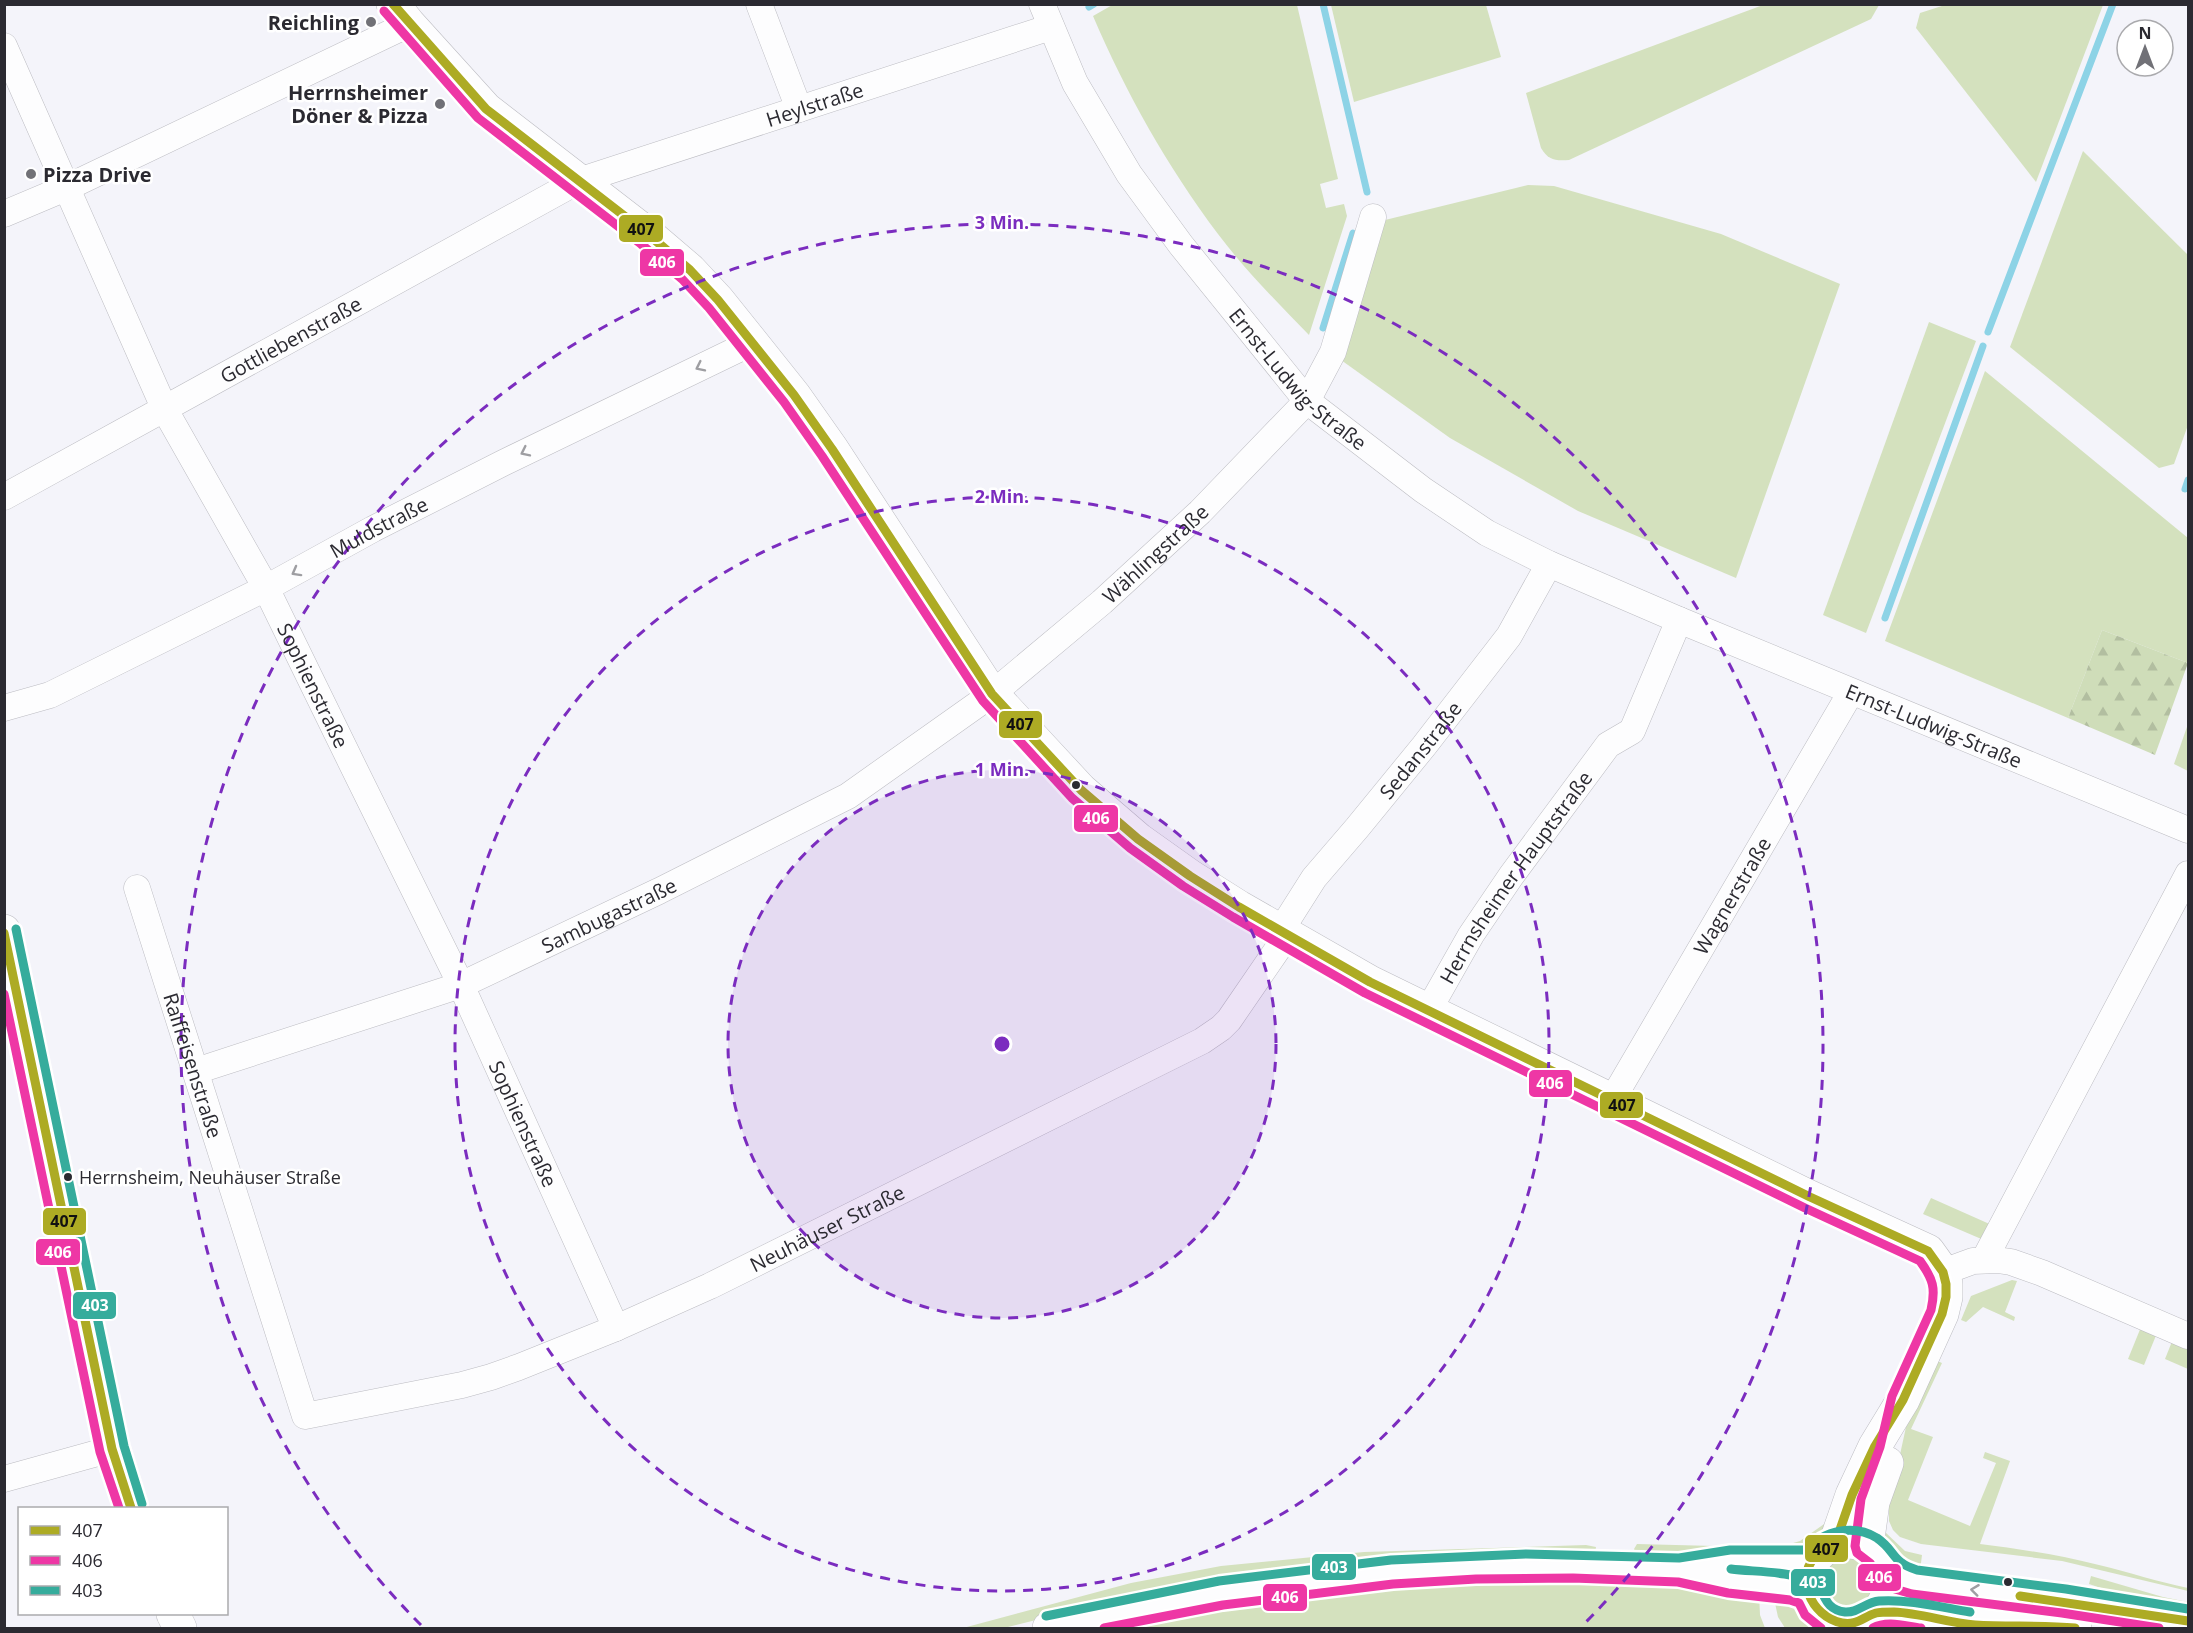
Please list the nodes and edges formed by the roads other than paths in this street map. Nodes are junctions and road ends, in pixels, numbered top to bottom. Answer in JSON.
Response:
{"nodes":[{"id":1,"x":759,"y":4,"type":"edge"},
{"id":2,"x":401,"y":14,"type":"edge"},
{"id":3,"x":1046,"y":16,"type":"edge"},
{"id":4,"x":4,"y":46,"type":"edge"},
{"id":5,"x":799,"y":109,"type":"junction"},
{"id":6,"x":578,"y":181,"type":"junction"},
{"id":7,"x":68,"y":187,"type":"junction"},
{"id":8,"x":4,"y":214,"type":"edge"},
{"id":9,"x":1373,"y":217,"type":"dead end"},
{"id":10,"x":753,"y":342,"type":"junction"},
{"id":11,"x":1307,"y":401,"type":"junction"},
{"id":12,"x":165,"y":410,"type":"junction"},
{"id":13,"x":4,"y":497,"type":"edge"},
{"id":14,"x":1549,"y":564,"type":"junction"},
{"id":15,"x":266,"y":588,"type":"junction"},
{"id":16,"x":1678,"y":620,"type":"junction"},
{"id":17,"x":1851,"y":692,"type":"junction"},
{"id":18,"x":992,"y":694,"type":"junction"},
{"id":19,"x":4,"y":708,"type":"edge"},
{"id":20,"x":2188,"y":830,"type":"edge"},
{"id":21,"x":2188,"y":874,"type":"edge"},
{"id":22,"x":137,"y":888,"type":"dead end"},
{"id":23,"x":4,"y":931,"type":"edge"},
{"id":24,"x":1285,"y":932,"type":"junction"},
{"id":25,"x":461,"y":985,"type":"junction"},
{"id":26,"x":1428,"y":1011,"type":"junction"},
{"id":27,"x":196,"y":1071,"type":"junction"},
{"id":28,"x":1612,"y":1100,"type":"junction"},
{"id":29,"x":1984,"y":1260,"type":"junction"},
{"id":30,"x":1943,"y":1272,"type":"junction"},
{"id":31,"x":616,"y":1328,"type":"junction"},
{"id":32,"x":2188,"y":1336,"type":"edge"},
{"id":33,"x":305,"y":1416,"type":"joint"},
{"id":34,"x":112,"y":1449,"type":"junction"},
{"id":35,"x":4,"y":1479,"type":"edge"},
{"id":36,"x":130,"y":1507,"type":"edge"},
{"id":37,"x":1842,"y":1563,"type":"junction"},
{"id":38,"x":1876,"y":1613,"type":"junction"},
{"id":39,"x":173,"y":1615,"type":"edge"},
{"id":40,"x":2188,"y":1620,"type":"edge"},
{"id":41,"x":180,"y":1629,"type":"edge"},
{"id":42,"x":1049,"y":1629,"type":"edge"},
{"id":43,"x":2075,"y":1629,"type":"edge"}],
"edges":[{"from":1,"to":5,"type":"street"},
{"from":2,"to":6,"type":"street"},
{"from":2,"to":7,"type":"street"},
{"from":3,"to":5,"type":"street","name":"Heylstraße"},
{"from":3,"to":11,"type":"street","name":"Ernst-Ludwig-Straße"},
{"from":4,"to":7,"type":"street","name":"Sophienstraße"},
{"from":5,"to":6,"type":"street","name":"Heylstraße"},
{"from":6,"to":10,"type":"street"},
{"from":6,"to":12,"type":"street","name":"Gottliebenstraße"},
{"from":7,"to":8,"type":"street"},
{"from":7,"to":12,"type":"street","name":"Sophienstraße"},
{"from":9,"to":11,"type":"street","name":"Wählingstraße"},
{"from":10,"to":15,"type":"street","name":"Muldstraße","one_way":true},
{"from":10,"to":18,"type":"street"},
{"from":11,"to":14,"type":"street","name":"Ernst-Ludwig-Straße"},
{"from":11,"to":18,"type":"street","name":"Wählingstraße"},
{"from":12,"to":13,"type":"street","name":"Gottliebenstraße"},
{"from":12,"to":15,"type":"street","name":"Sophienstraße"},
{"from":14,"to":16,"type":"street","name":"Ernst-Ludwig-Straße"},
{"from":14,"to":24,"type":"street","name":"Sedanstraße"},
{"from":15,"to":19,"type":"street","name":"Muldstraße"},
{"from":15,"to":25,"type":"street","name":"Sophienstraße"},
{"from":16,"to":17,"type":"street","name":"Ernst-Ludwig-Straße"},
{"from":16,"to":26,"type":"street","name":"Herrnsheimer Hauptstraße"},
{"from":17,"to":20,"type":"street","name":"Ernst-Ludwig-Straße"},
{"from":17,"to":28,"type":"street","name":"Wagnerstraße"},
{"from":18,"to":24,"type":"street"},
{"from":18,"to":25,"type":"street","name":"Sambugastraße"},
{"from":21,"to":29,"type":"street"},
{"from":22,"to":27,"type":"street","name":"Raiffeisenstraße"},
{"from":23,"to":34,"type":"street"},
{"from":24,"to":26,"type":"street"},
{"from":24,"to":31,"type":"street","name":"Neuhäuser Straße"},
{"from":25,"to":27,"type":"street","name":"Sambugastraße"},
{"from":25,"to":31,"type":"street","name":"Sophienstraße"},
{"from":26,"to":28,"type":"street"},
{"from":27,"to":33,"type":"street","name":"Raiffeisenstraße"},
{"from":28,"to":30,"type":"street"},
{"from":29,"to":30,"type":"street"},
{"from":29,"to":32,"type":"street"},
{"from":30,"to":37,"type":"street"},
{"from":31,"to":33,"type":"street","name":"Neuhäuser Straße"},
{"from":34,"to":35,"type":"street"},
{"from":34,"to":36,"type":"street"},
{"from":37,"to":38,"type":"street"},
{"from":37,"to":38,"type":"street"},
{"from":40,"to":37,"type":"street","one_way":true},
{"from":37,"to":42,"type":"street"},
{"from":38,"to":43,"type":"street"},
{"from":39,"to":41,"type":"street"}]}
